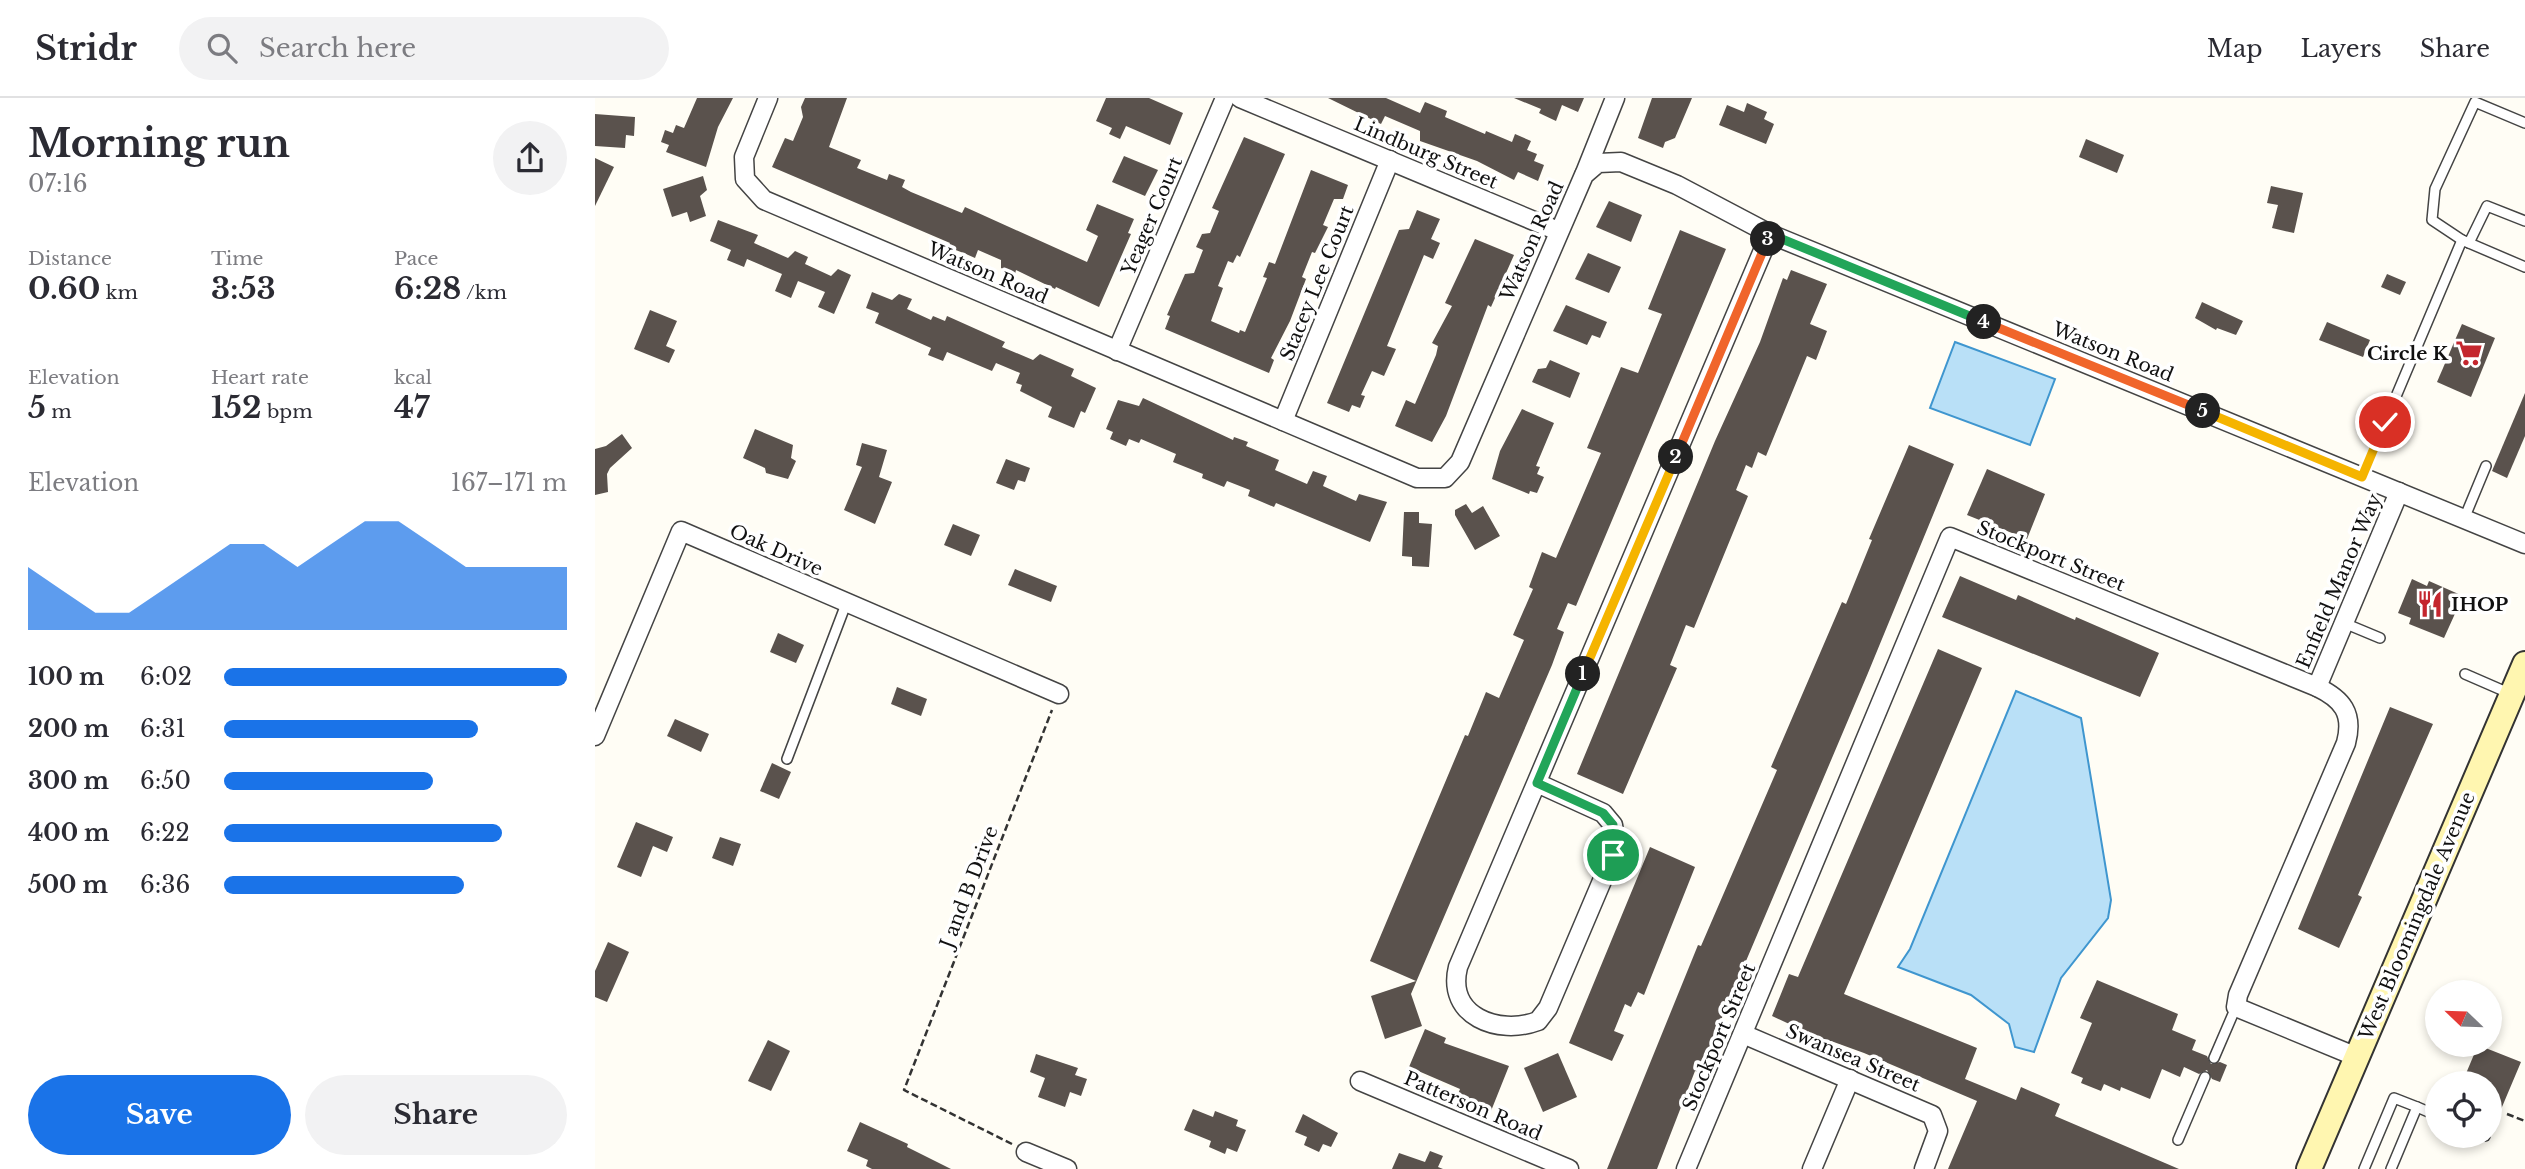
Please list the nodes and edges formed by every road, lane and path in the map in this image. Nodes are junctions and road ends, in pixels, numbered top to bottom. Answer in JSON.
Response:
{"nodes":[{"id":1,"x":768,"y":98,"type":"edge"},
{"id":2,"x":1225,"y":98,"type":"edge"},
{"id":3,"x":1240,"y":98,"type":"edge"},
{"id":4,"x":1615,"y":98,"type":"edge"},
{"id":5,"x":2525,"y":123,"type":"edge"},
{"id":6,"x":1390,"y":160,"type":"junction"},
{"id":7,"x":1584,"y":176,"type":"junction"},
{"id":8,"x":2525,"y":221,"type":"edge"},
{"id":9,"x":1558,"y":231,"type":"junction"},
{"id":10,"x":1770,"y":234,"type":"junction"},
{"id":11,"x":2465,"y":242,"type":"junction"},
{"id":12,"x":2525,"y":267,"type":"edge"},
{"id":13,"x":1117,"y":351,"type":"junction"},
{"id":14,"x":1283,"y":421,"type":"junction"},
{"id":15,"x":2486,"y":466,"type":"dead end"},
{"id":16,"x":2362,"y":477,"type":"junction"},
{"id":17,"x":2399,"y":492,"type":"junction"},
{"id":18,"x":2464,"y":519,"type":"junction"},
{"id":19,"x":2525,"y":544,"type":"edge"},
{"id":20,"x":846,"y":604,"type":"junction"},
{"id":21,"x":2344,"y":623,"type":"junction"},
{"id":22,"x":2380,"y":638,"type":"dead end"},
{"id":23,"x":2525,"y":664,"type":"edge"},
{"id":24,"x":2465,"y":674,"type":"dead end"},
{"id":25,"x":2317,"y":687,"type":"junction"},
{"id":26,"x":1059,"y":694,"type":"joint"},
{"id":27,"x":2512,"y":694,"type":"junction"},
{"id":28,"x":595,"y":736,"type":"edge"},
{"id":29,"x":787,"y":759,"type":"dead end"},
{"id":30,"x":1537,"y":783,"type":"junction"},
{"id":31,"x":2236,"y":1007,"type":"junction"},
{"id":32,"x":1743,"y":1034,"type":"junction"},
{"id":33,"x":2357,"y":1057,"type":"junction"},
{"id":34,"x":2214,"y":1058,"type":"dead end"},
{"id":35,"x":2205,"y":1077,"type":"dead end"},
{"id":36,"x":1850,"y":1079,"type":"junction"},
{"id":37,"x":1360,"y":1081,"type":"dead end"},
{"id":38,"x":2417,"y":1107,"type":"junction"},
{"id":39,"x":2425,"y":1110,"type":"edge"},
{"id":40,"x":2507,"y":1114,"type":"dead end"},
{"id":41,"x":2525,"y":1121,"type":"edge"},
{"id":42,"x":2178,"y":1140,"type":"dead end"},
{"id":43,"x":1026,"y":1152,"type":"joint"},
{"id":44,"x":1067,"y":1169,"type":"edge"},
{"id":45,"x":1569,"y":1169,"type":"edge"},
{"id":46,"x":1686,"y":1169,"type":"edge"},
{"id":47,"x":1812,"y":1169,"type":"edge"},
{"id":48,"x":1924,"y":1169,"type":"edge"},
{"id":49,"x":2309,"y":1169,"type":"edge"},
{"id":50,"x":2364,"y":1169,"type":"edge"},
{"id":51,"x":2391,"y":1169,"type":"edge"}],
"edges":[{"from":1,"to":13,"type":"street","name":"Watson Road"},
{"from":2,"to":13,"type":"street","name":"Yeager Court"},
{"from":3,"to":6,"type":"street","name":"Lindburg Street"},
{"from":4,"to":7,"type":"street"},
{"from":5,"to":11,"type":"lane"},
{"from":6,"to":9,"type":"street","name":"Lindburg Street"},
{"from":6,"to":14,"type":"street","name":"Stacey Lee Court"},
{"from":7,"to":9,"type":"street","name":"Watson Road"},
{"from":7,"to":10,"type":"street","name":"Watson Road"},
{"from":8,"to":11,"type":"lane"},
{"from":9,"to":14,"type":"street","name":"Watson Road"},
{"from":10,"to":16,"type":"street","name":"Watson Road"},
{"from":10,"to":30,"type":"street"},
{"from":11,"to":12,"type":"lane"},
{"from":11,"to":16,"type":"lane"},
{"from":13,"to":14,"type":"street","name":"Watson Road"},
{"from":15,"to":18,"type":"lane"},
{"from":16,"to":17,"type":"street","name":"Watson Road"},
{"from":17,"to":18,"type":"street","name":"Watson Road"},
{"from":17,"to":21,"type":"street","name":"Enfield Manor Way"},
{"from":18,"to":19,"type":"street","name":"Watson Road"},
{"from":20,"to":26,"type":"street","name":"Oak Drive"},
{"from":20,"to":28,"type":"street","name":"Oak Drive"},
{"from":20,"to":29,"type":"lane"},
{"from":21,"to":22,"type":"lane"},
{"from":21,"to":25,"type":"street","name":"Enfield Manor Way"},
{"from":23,"to":27,"type":"main road","name":"West Bloomingdale Avenue"},
{"from":24,"to":27,"type":"lane"},
{"from":25,"to":31,"type":"street","name":"Stockport Street"},
{"from":25,"to":32,"type":"street","name":"Stockport Street"},
{"from":26,"to":43,"type":"path","name":"J and B Drive"},
{"from":27,"to":33,"type":"main road","name":"West Bloomingdale Avenue"},
{"from":30,"to":30,"type":"street"},
{"from":31,"to":33,"type":"street"},
{"from":31,"to":34,"type":"lane"},
{"from":32,"to":36,"type":"street","name":"Swansea Street"},
{"from":32,"to":46,"type":"street","name":"Stockport Street"},
{"from":33,"to":49,"type":"main road","name":"West Bloomingdale Avenue"},
{"from":35,"to":42,"type":"lane"},
{"from":36,"to":47,"type":"street"},
{"from":36,"to":48,"type":"street","name":"Swansea Street"},
{"from":37,"to":45,"type":"street","name":"Patterson Road"},
{"from":38,"to":39,"type":"lane"},
{"from":38,"to":50,"type":"lane"},
{"from":38,"to":51,"type":"lane"},
{"from":40,"to":41,"type":"path"},
{"from":43,"to":44,"type":"street"}]}
